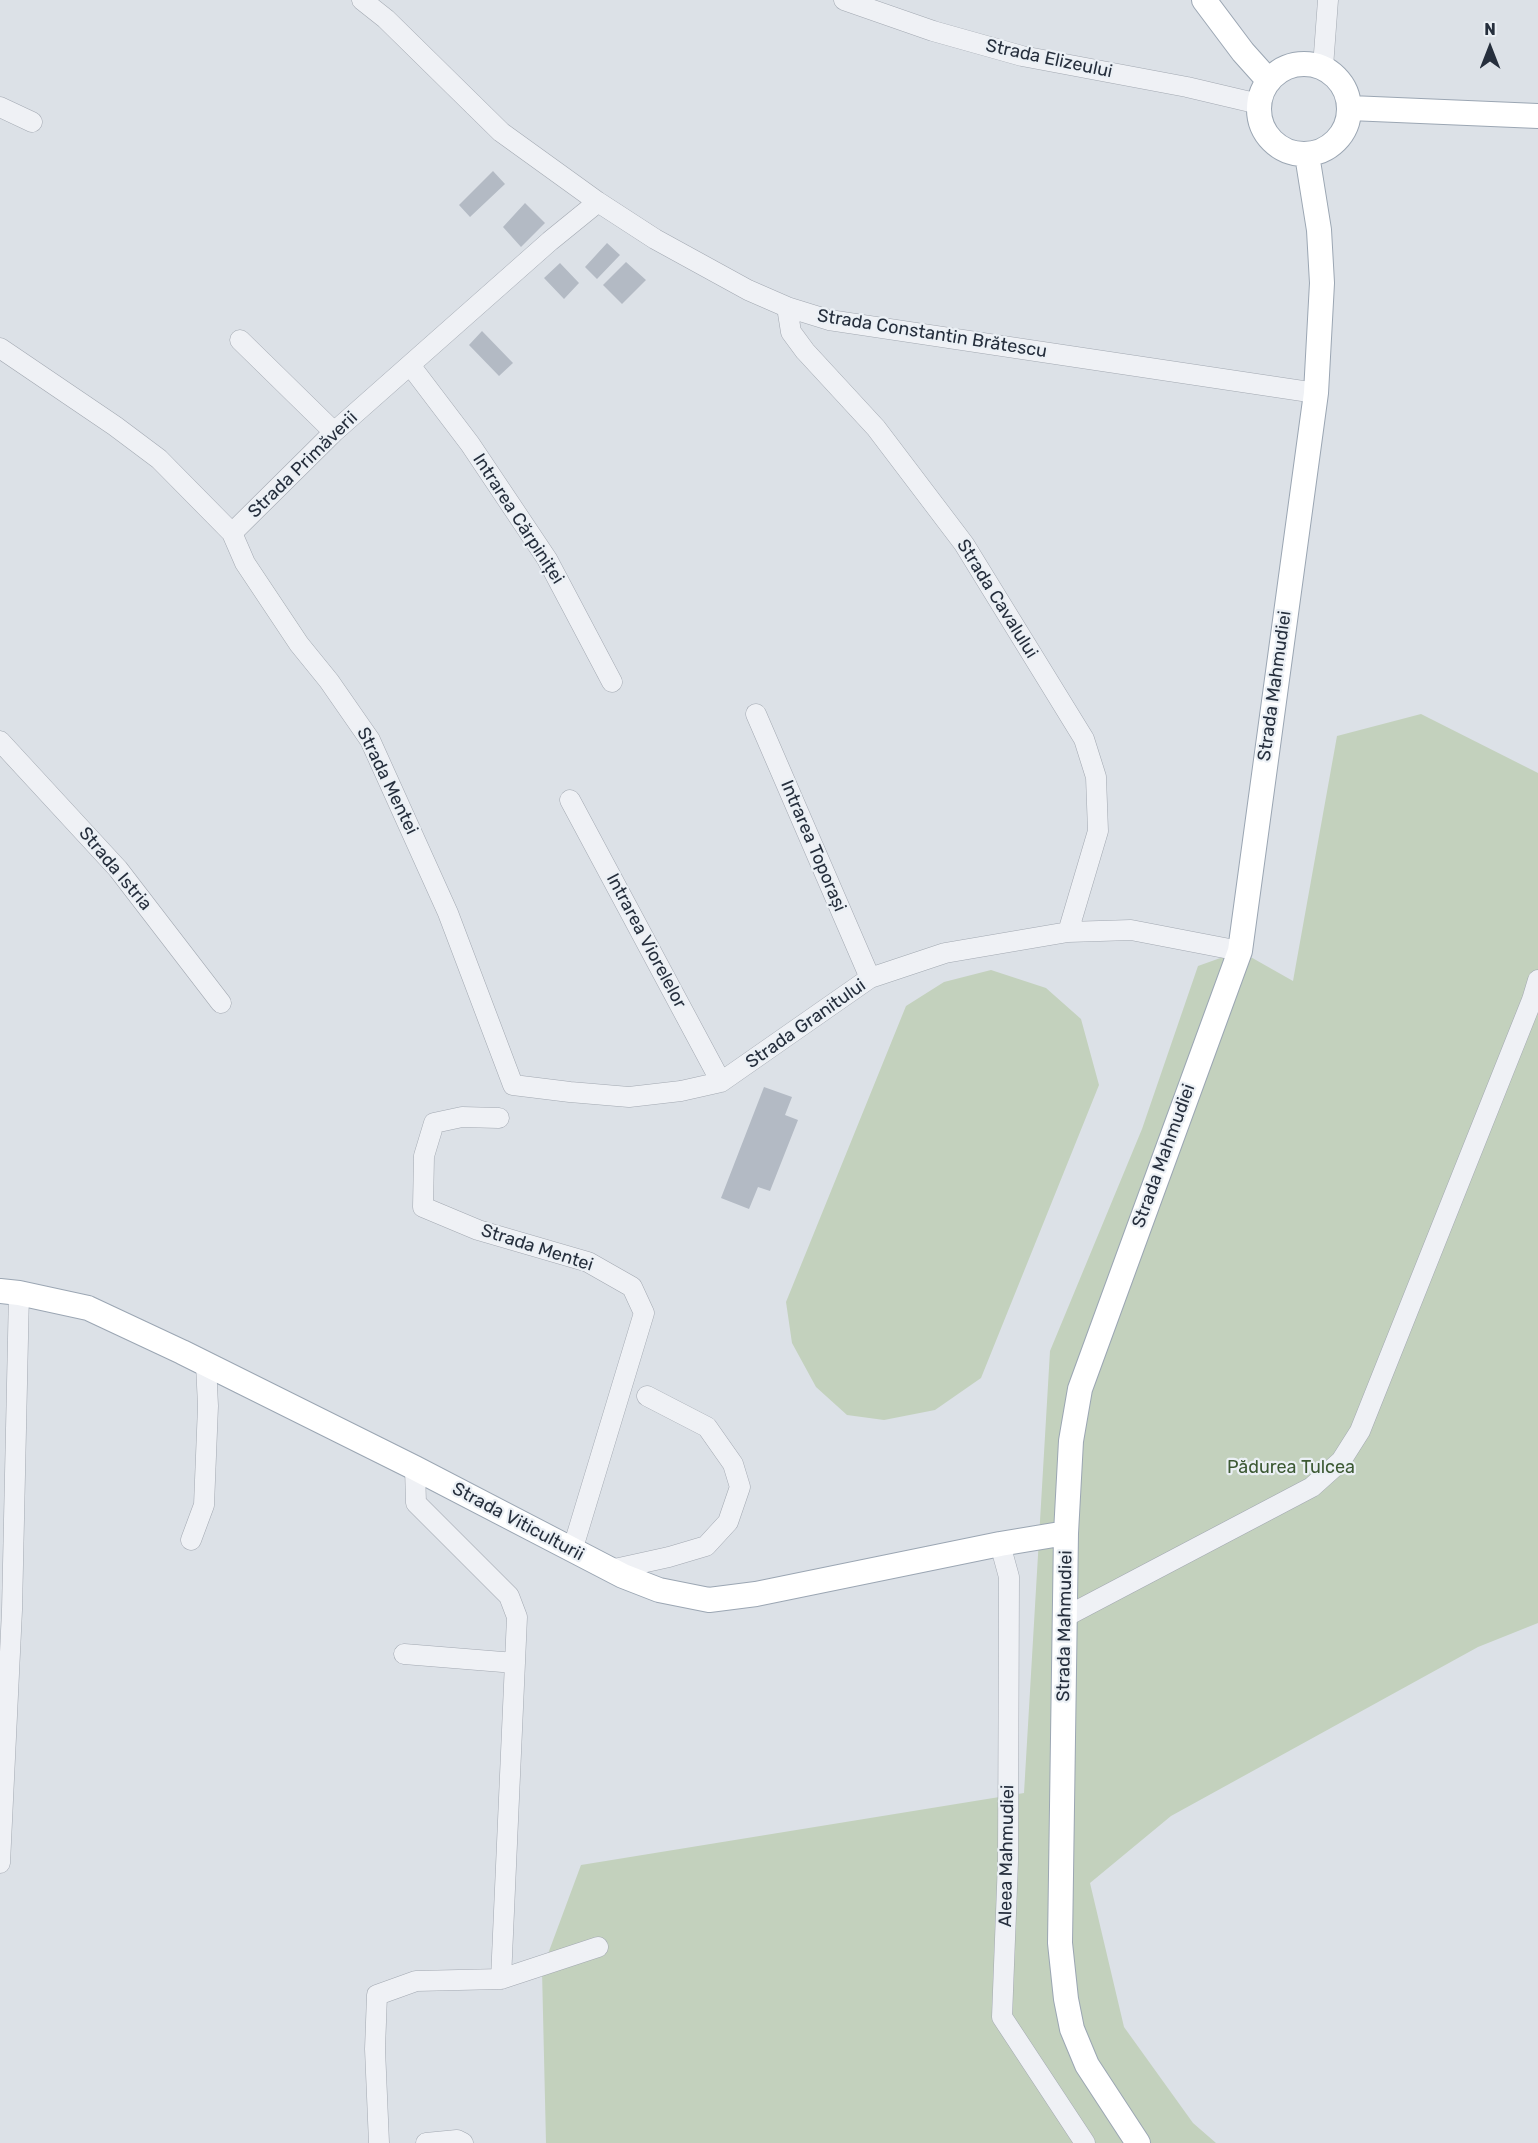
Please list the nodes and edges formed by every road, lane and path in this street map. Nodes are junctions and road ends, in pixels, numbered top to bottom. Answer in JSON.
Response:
{"nodes":[{"id":1,"x":362,"y":0,"type":"edge"},
{"id":2,"x":844,"y":0,"type":"edge"},
{"id":3,"x":1204,"y":0,"type":"edge"},
{"id":4,"x":1328,"y":0,"type":"edge"},
{"id":5,"x":1323,"y":68,"type":"junction"},
{"id":6,"x":1269,"y":81,"type":"junction"},
{"id":7,"x":1259,"y":104,"type":"junction"},
{"id":8,"x":0,"y":107,"type":"edge"},
{"id":9,"x":1350,"y":108,"type":"junction"},
{"id":10,"x":1538,"y":116,"type":"edge"},
{"id":11,"x":32,"y":122,"type":"dead end"},
{"id":12,"x":1307,"y":155,"type":"junction"},
{"id":13,"x":598,"y":202,"type":"junction"},
{"id":14,"x":787,"y":307,"type":"junction"},
{"id":15,"x":240,"y":340,"type":"dead end"},
{"id":16,"x":0,"y":348,"type":"edge"},
{"id":17,"x":410,"y":364,"type":"junction"},
{"id":18,"x":1316,"y":393,"type":"junction"},
{"id":19,"x":334,"y":432,"type":"junction"},
{"id":20,"x":232,"y":533,"type":"junction"},
{"id":21,"x":612,"y":682,"type":"dead end"},
{"id":22,"x":756,"y":714,"type":"dead end"},
{"id":23,"x":0,"y":741,"type":"edge"},
{"id":24,"x":570,"y":800,"type":"dead end"},
{"id":25,"x":1068,"y":932,"type":"junction"},
{"id":26,"x":1240,"y":951,"type":"junction"},
{"id":27,"x":870,"y":978,"type":"junction"},
{"id":28,"x":1538,"y":980,"type":"edge"},
{"id":29,"x":221,"y":1003,"type":"dead end"},
{"id":30,"x":721,"y":1082,"type":"junction"},
{"id":31,"x":513,"y":1085,"type":"joint"},
{"id":32,"x":499,"y":1118,"type":"dead end"},
{"id":33,"x":10,"y":1292,"type":"edge"},
{"id":34,"x":206,"y":1364,"type":"junction"},
{"id":35,"x":647,"y":1396,"type":"dead end"},
{"id":36,"x":415,"y":1468,"type":"junction"},
{"id":37,"x":1066,"y":1533,"type":"junction"},
{"id":38,"x":191,"y":1540,"type":"dead end"},
{"id":39,"x":1000,"y":1544,"type":"junction"},
{"id":40,"x":572,"y":1551,"type":"junction"},
{"id":41,"x":610,"y":1570,"type":"junction"},
{"id":42,"x":1065,"y":1617,"type":"junction"},
{"id":43,"x":404,"y":1654,"type":"dead end"},
{"id":44,"x":514,"y":1663,"type":"junction"},
{"id":45,"x":2,"y":1789,"type":"edge"},
{"id":46,"x":0,"y":1863,"type":"edge"},
{"id":47,"x":598,"y":1947,"type":"dead end"},
{"id":48,"x":501,"y":1979,"type":"junction"},
{"id":49,"x":379,"y":2143,"type":"edge"},
{"id":50,"x":426,"y":2143,"type":"edge"},
{"id":51,"x":462,"y":2143,"type":"edge"},
{"id":52,"x":1085,"y":2143,"type":"edge"},
{"id":53,"x":1137,"y":2143,"type":"edge"}],
"edges":[{"from":1,"to":13,"type":"street","name":"Strada Constantin Brătescu"},
{"from":2,"to":7,"type":"street","name":"Strada Elizeului"},
{"from":3,"to":6,"type":"main road"},
{"from":4,"to":5,"type":"street"},
{"from":5,"to":6,"type":"main road"},
{"from":5,"to":9,"type":"main road"},
{"from":6,"to":7,"type":"main road"},
{"from":7,"to":12,"type":"main road"},
{"from":8,"to":11,"type":"street"},
{"from":9,"to":10,"type":"main road"},
{"from":9,"to":12,"type":"main road"},
{"from":12,"to":18,"type":"main road","name":"Strada Mahmudiei"},
{"from":13,"to":14,"type":"street","name":"Strada Constantin Brătescu"},
{"from":13,"to":17,"type":"street","name":"Strada Primăverii"},
{"from":14,"to":18,"type":"street","name":"Strada Constantin Brătescu"},
{"from":14,"to":25,"type":"street","name":"Strada Cavalului"},
{"from":15,"to":19,"type":"street"},
{"from":16,"to":20,"type":"street","name":"Strada Primăverii"},
{"from":17,"to":19,"type":"street","name":"Strada Primăverii"},
{"from":17,"to":21,"type":"street","name":"Intrarea Cărpiniței"},
{"from":18,"to":26,"type":"main road","name":"Strada Mahmudiei"},
{"from":19,"to":20,"type":"street","name":"Strada Primăverii"},
{"from":20,"to":31,"type":"street","name":"Strada Mentei"},
{"from":22,"to":27,"type":"street","name":"Intrarea Toporași"},
{"from":23,"to":29,"type":"street","name":"Strada Istria"},
{"from":24,"to":30,"type":"street","name":"Intrarea Viorelelor"},
{"from":25,"to":26,"type":"street","name":"Strada Granitului"},
{"from":25,"to":27,"type":"street","name":"Strada Granitului"},
{"from":26,"to":37,"type":"main road","name":"Strada Mahmudiei"},
{"from":27,"to":30,"type":"street","name":"Strada Granitului"},
{"from":28,"to":42,"type":"street"},
{"from":30,"to":31,"type":"street","name":"Strada Granitului"},
{"from":32,"to":40,"type":"street","name":"Strada Mentei"},
{"from":33,"to":34,"type":"main road","name":"Strada Viticulturii"},
{"from":33,"to":45,"type":"street"},
{"from":34,"to":36,"type":"main road","name":"Strada Viticulturii"},
{"from":34,"to":38,"type":"street"},
{"from":35,"to":41,"type":"street"},
{"from":36,"to":40,"type":"main road","name":"Strada Viticulturii"},
{"from":36,"to":44,"type":"street"},
{"from":37,"to":39,"type":"main road","name":"Strada Viticulturii"},
{"from":37,"to":42,"type":"main road","name":"Strada Mahmudiei"},
{"from":39,"to":41,"type":"main road","name":"Strada Viticulturii"},
{"from":39,"to":52,"type":"street","name":"Aleea Mahmudiei"},
{"from":40,"to":41,"type":"main road","name":"Strada Viticulturii"},
{"from":42,"to":53,"type":"main road","name":"Strada Mahmudiei"},
{"from":43,"to":44,"type":"street"},
{"from":44,"to":48,"type":"street"},
{"from":45,"to":46,"type":"street"},
{"from":47,"to":48,"type":"street"},
{"from":48,"to":49,"type":"street"},
{"from":50,"to":51,"type":"street"}]}
